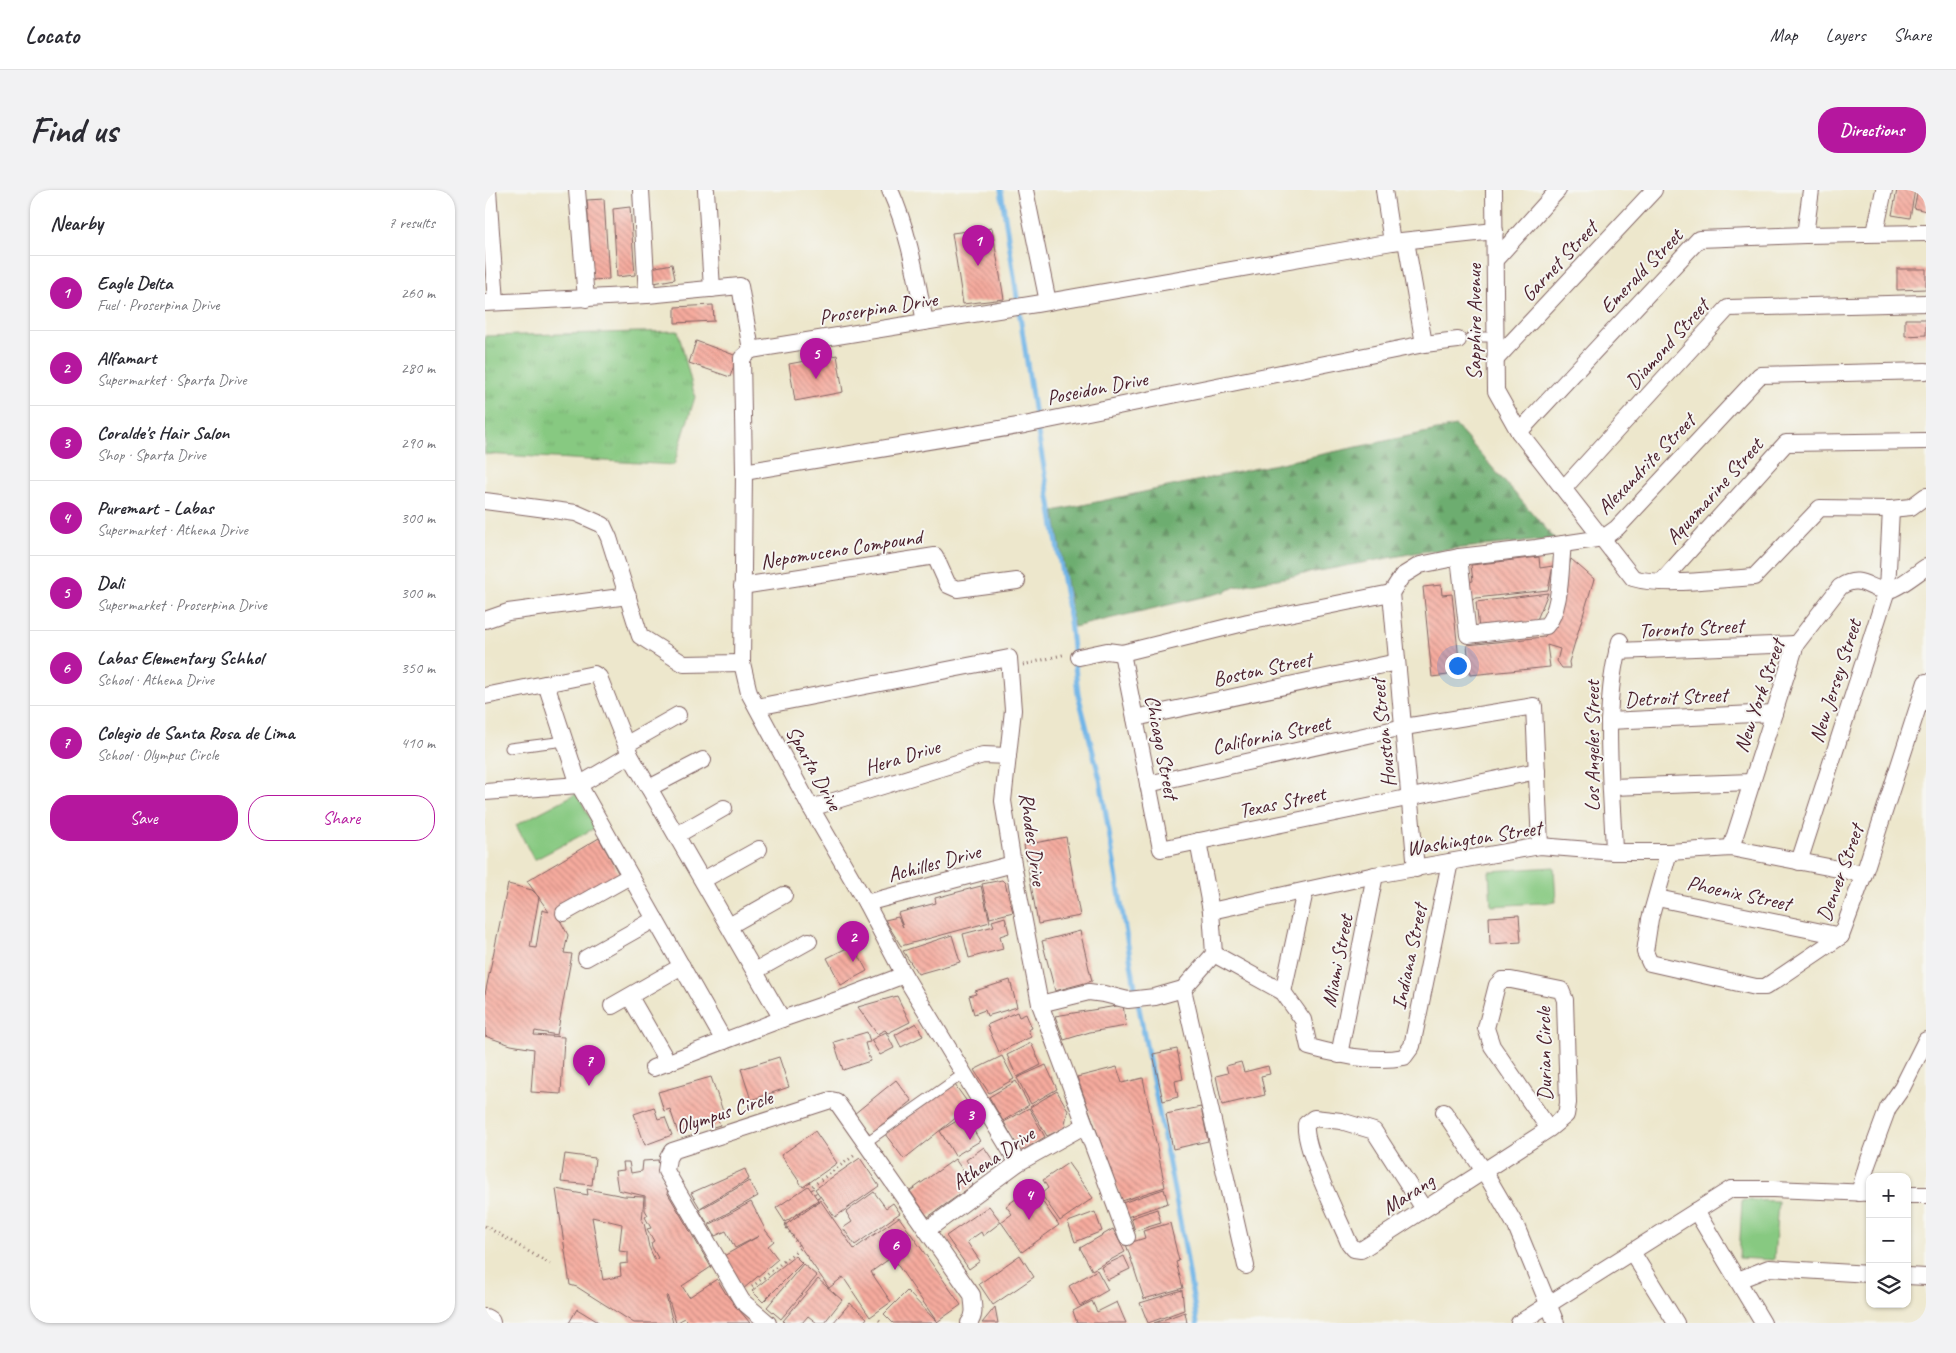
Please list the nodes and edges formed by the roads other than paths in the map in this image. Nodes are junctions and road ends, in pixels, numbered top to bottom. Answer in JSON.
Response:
{"nodes":[{"id":1,"x":488,"y":190,"type":"edge"},
{"id":2,"x":577,"y":190,"type":"edge"},
{"id":3,"x":641,"y":190,"type":"edge"},
{"id":4,"x":706,"y":190,"type":"edge"},
{"id":5,"x":890,"y":190,"type":"edge"},
{"id":6,"x":1025,"y":190,"type":"edge"},
{"id":7,"x":1383,"y":190,"type":"edge"},
{"id":8,"x":1494,"y":190,"type":"edge"},
{"id":9,"x":1558,"y":190,"type":"edge"},
{"id":10,"x":1654,"y":190,"type":"edge"},
{"id":11,"x":1811,"y":190,"type":"edge"},
{"id":12,"x":1884,"y":190,"type":"edge"},
{"id":13,"x":1495,"y":231,"type":"junction"},
{"id":14,"x":1875,"y":233,"type":"junction"},
{"id":15,"x":1926,"y":234,"type":"edge"},
{"id":16,"x":1805,"y":235,"type":"junction"},
{"id":17,"x":1399,"y":242,"type":"junction"},
{"id":18,"x":1495,"y":260,"type":"junction"},
{"id":19,"x":712,"y":289,"type":"junction"},
{"id":20,"x":647,"y":295,"type":"junction"},
{"id":21,"x":587,"y":299,"type":"junction"},
{"id":22,"x":490,"y":302,"type":"edge"},
{"id":23,"x":1042,"y":303,"type":"junction"},
{"id":24,"x":1926,"y":303,"type":"edge"},
{"id":25,"x":925,"y":322,"type":"junction"},
{"id":26,"x":1495,"y":336,"type":"junction"},
{"id":27,"x":1465,"y":339,"type":"joint"},
{"id":28,"x":1424,"y":344,"type":"junction"},
{"id":29,"x":751,"y":350,"type":"junction"},
{"id":30,"x":1495,"y":360,"type":"junction"},
{"id":31,"x":1926,"y":371,"type":"edge"},
{"id":32,"x":1519,"y":432,"type":"junction"},
{"id":33,"x":1926,"y":440,"type":"edge"},
{"id":34,"x":744,"y":472,"type":"junction"},
{"id":35,"x":1564,"y":488,"type":"junction"},
{"id":36,"x":1926,"y":496,"type":"edge"},
{"id":37,"x":485,"y":501,"type":"edge"},
{"id":38,"x":1891,"y":509,"type":"junction"},
{"id":39,"x":1603,"y":538,"type":"junction"},
{"id":40,"x":1563,"y":544,"type":"junction"},
{"id":41,"x":1459,"y":557,"type":"junction"},
{"id":42,"x":1926,"y":567,"type":"edge"},
{"id":43,"x":1017,"y":581,"type":"dead end"},
{"id":44,"x":1661,"y":582,"type":"junction"},
{"id":45,"x":742,"y":586,"type":"junction"},
{"id":46,"x":1887,"y":590,"type":"junction"},
{"id":47,"x":1391,"y":593,"type":"junction"},
{"id":48,"x":628,"y":596,"type":"junction"},
{"id":49,"x":485,"y":620,"type":"edge"},
{"id":50,"x":1796,"y":644,"type":"junction"},
{"id":51,"x":1619,"y":646,"type":"joint"},
{"id":52,"x":1122,"y":653,"type":"junction"},
{"id":53,"x":1075,"y":655,"type":"road end"},
{"id":54,"x":1397,"y":662,"type":"junction"},
{"id":55,"x":742,"y":663,"type":"junction"},
{"id":56,"x":1926,"y":682,"type":"edge"},
{"id":57,"x":546,"y":684,"type":"junction"},
{"id":58,"x":485,"y":696,"type":"edge"},
{"id":59,"x":757,"y":708,"type":"junction"},
{"id":60,"x":1774,"y":713,"type":"junction"},
{"id":61,"x":678,"y":715,"type":"dead end"},
{"id":62,"x":1135,"y":718,"type":"junction"},
{"id":63,"x":1609,"y":721,"type":"junction"},
{"id":64,"x":1404,"y":727,"type":"junction"},
{"id":65,"x":565,"y":741,"type":"junction"},
{"id":66,"x":510,"y":748,"type":"dead end"},
{"id":67,"x":629,"y":750,"type":"junction"},
{"id":68,"x":1008,"y":756,"type":"junction"},
{"id":69,"x":703,"y":760,"type":"dead end"},
{"id":70,"x":1537,"y":771,"type":"junction"},
{"id":71,"x":1752,"y":782,"type":"junction"},
{"id":72,"x":579,"y":784,"type":"junction"},
{"id":73,"x":1148,"y":784,"type":"junction"},
{"id":74,"x":1612,"y":787,"type":"junction"},
{"id":75,"x":649,"y":788,"type":"junction"},
{"id":76,"x":485,"y":792,"type":"edge"},
{"id":77,"x":1410,"y":796,"type":"junction"},
{"id":78,"x":724,"y":808,"type":"dead end"},
{"id":79,"x":811,"y":808,"type":"junction"},
{"id":80,"x":677,"y":835,"type":"junction"},
{"id":81,"x":1198,"y":841,"type":"junction"},
{"id":82,"x":1540,"y":846,"type":"junction"},
{"id":83,"x":1731,"y":848,"type":"junction"},
{"id":84,"x":1161,"y":849,"type":"joint"},
{"id":85,"x":759,"y":850,"type":"dead end"},
{"id":86,"x":1614,"y":852,"type":"junction"},
{"id":87,"x":1669,"y":852,"type":"junction"},
{"id":88,"x":1450,"y":862,"type":"junction"},
{"id":89,"x":1799,"y":862,"type":"junction"},
{"id":90,"x":1013,"y":864,"type":"junction"},
{"id":91,"x":1416,"y":869,"type":"junction"},
{"id":92,"x":1864,"y":874,"type":"junction"},
{"id":93,"x":1375,"y":875,"type":"junction"},
{"id":94,"x":630,"y":876,"type":"junction"},
{"id":95,"x":703,"y":880,"type":"junction"},
{"id":96,"x":1305,"y":891,"type":"junction"},
{"id":97,"x":784,"y":895,"type":"dead end"},
{"id":98,"x":1657,"y":898,"type":"junction"},
{"id":99,"x":866,"y":903,"type":"junction"},
{"id":100,"x":1211,"y":911,"type":"junction"},
{"id":101,"x":564,"y":913,"type":"dead end"},
{"id":102,"x":655,"y":920,"type":"junction"},
{"id":103,"x":729,"y":926,"type":"junction"},
{"id":104,"x":1841,"y":936,"type":"junction"},
{"id":105,"x":809,"y":941,"type":"dead end"},
{"id":106,"x":1214,"y":954,"type":"junction"},
{"id":107,"x":586,"y":958,"type":"dead end"},
{"id":108,"x":682,"y":966,"type":"junction"},
{"id":109,"x":755,"y":971,"type":"junction"},
{"id":110,"x":904,"y":975,"type":"junction"},
{"id":111,"x":1183,"y":989,"type":"junction"},
{"id":112,"x":1283,"y":992,"type":"junction"},
{"id":113,"x":630,"y":997,"type":"junction"},
{"id":114,"x":1040,"y":1004,"type":"junction"},
{"id":115,"x":613,"y":1006,"type":"dead end"},
{"id":116,"x":781,"y":1019,"type":"junction"},
{"id":117,"x":1926,"y":1040,"type":"edge"},
{"id":118,"x":724,"y":1041,"type":"junction"},
{"id":119,"x":1339,"y":1055,"type":"junction"},
{"id":120,"x":963,"y":1074,"type":"junction"},
{"id":121,"x":1444,"y":1112,"type":"dead end"},
{"id":122,"x":1084,"y":1126,"type":"junction"},
{"id":123,"x":1549,"y":1129,"type":"junction"},
{"id":124,"x":866,"y":1145,"type":"junction"},
{"id":125,"x":1018,"y":1164,"type":"junction"},
{"id":126,"x":1484,"y":1171,"type":"junction"},
{"id":127,"x":1864,"y":1193,"type":"edge"},
{"id":128,"x":1911,"y":1195,"type":"edge"},
{"id":129,"x":1926,"y":1195,"type":"edge"},
{"id":130,"x":1424,"y":1209,"type":"junction"},
{"id":131,"x":1696,"y":1211,"type":"junction"},
{"id":132,"x":927,"y":1230,"type":"junction"},
{"id":133,"x":1127,"y":1237,"type":"dead end"},
{"id":134,"x":1632,"y":1252,"type":"junction"},
{"id":135,"x":1246,"y":1266,"type":"dead end"},
{"id":136,"x":1866,"y":1274,"type":"edge"},
{"id":137,"x":1911,"y":1276,"type":"edge"},
{"id":138,"x":1926,"y":1277,"type":"edge"},
{"id":139,"x":1738,"y":1280,"type":"junction"},
{"id":140,"x":1548,"y":1305,"type":"junction"},
{"id":141,"x":768,"y":1323,"type":"edge"},
{"id":142,"x":969,"y":1323,"type":"edge"},
{"id":143,"x":1519,"y":1323,"type":"edge"},
{"id":144,"x":1556,"y":1323,"type":"edge"},
{"id":145,"x":1675,"y":1323,"type":"edge"},
{"id":146,"x":1763,"y":1323,"type":"edge"}],
"edges":[{"from":1,"to":22,"type":"street"},
{"from":2,"to":21,"type":"street"},
{"from":3,"to":20,"type":"street"},
{"from":4,"to":19,"type":"street"},
{"from":5,"to":25,"type":"street"},
{"from":6,"to":23,"type":"street"},
{"from":7,"to":17,"type":"street"},
{"from":8,"to":13,"type":"street","name":"Sapphire Avenue"},
{"from":9,"to":18,"type":"street"},
{"from":10,"to":30,"type":"street","name":"Garnet Street"},
{"from":11,"to":16,"type":"street"},
{"from":12,"to":14,"type":"street"},
{"from":13,"to":17,"type":"street","name":"Proserpina Drive"},
{"from":13,"to":18,"type":"street","name":"Sapphire Avenue"},
{"from":14,"to":15,"type":"street","name":"Emerald Street"},
{"from":14,"to":16,"type":"street","name":"Emerald Street"},
{"from":16,"to":32,"type":"street","name":"Emerald Street"},
{"from":17,"to":23,"type":"street","name":"Proserpina Drive"},
{"from":17,"to":28,"type":"street"},
{"from":18,"to":26,"type":"street","name":"Sapphire Avenue"},
{"from":19,"to":20,"type":"street"},
{"from":19,"to":29,"type":"street"},
{"from":20,"to":21,"type":"street"},
{"from":21,"to":22,"type":"street"},
{"from":23,"to":25,"type":"street","name":"Proserpina Drive"},
{"from":24,"to":35,"type":"street","name":"Diamond Street"},
{"from":25,"to":29,"type":"street","name":"Proserpina Drive"},
{"from":26,"to":27,"type":"lane"},
{"from":26,"to":30,"type":"street","name":"Sapphire Avenue"},
{"from":27,"to":28,"type":"street","name":"Poseidon Drive"},
{"from":28,"to":34,"type":"street","name":"Poseidon Drive"},
{"from":29,"to":34,"type":"street","name":"Sparta Drive"},
{"from":30,"to":32,"type":"street","name":"Sapphire Avenue"},
{"from":31,"to":39,"type":"street","name":"Alexandrite Street"},
{"from":32,"to":35,"type":"street","name":"Sapphire Avenue"},
{"from":33,"to":44,"type":"street","name":"Aquamarine Street"},
{"from":34,"to":45,"type":"street","name":"Sparta Drive"},
{"from":35,"to":39,"type":"street","name":"Sapphire Avenue"},
{"from":36,"to":38,"type":"street","name":"Sapphire Avenue"},
{"from":37,"to":48,"type":"street"},
{"from":38,"to":44,"type":"street","name":"Sapphire Avenue"},
{"from":38,"to":46,"type":"street","name":"New Jersey Street"},
{"from":39,"to":40,"type":"street","name":"Alexandrite Street"},
{"from":39,"to":44,"type":"street","name":"Sapphire Avenue"},
{"from":40,"to":41,"type":"street","name":"Alexandrite Street"},
{"from":40,"to":41,"type":"street"},
{"from":41,"to":47,"type":"street","name":"Alexandrite Street"},
{"from":42,"to":46,"type":"street"},
{"from":43,"to":45,"type":"street","name":"Nepomuceno Compound"},
{"from":45,"to":55,"type":"street","name":"Sparta Drive"},
{"from":46,"to":50,"type":"street","name":"New York Street"},
{"from":46,"to":89,"type":"street","name":"New Jersey Street"},
{"from":47,"to":52,"type":"street"},
{"from":47,"to":54,"type":"street","name":"Houston Street"},
{"from":48,"to":49,"type":"street"},
{"from":48,"to":55,"type":"street"},
{"from":50,"to":51,"type":"street","name":"Toronto Street"},
{"from":50,"to":60,"type":"street","name":"New York Street"},
{"from":51,"to":63,"type":"street","name":"Los Angeles Street"},
{"from":52,"to":53,"type":"street"},
{"from":52,"to":62,"type":"street","name":"Chicago Street"},
{"from":54,"to":62,"type":"street","name":"Boston Street"},
{"from":54,"to":64,"type":"street","name":"Houston Street"},
{"from":55,"to":59,"type":"street","name":"Sparta Drive"},
{"from":56,"to":92,"type":"street","name":"Denver Street"},
{"from":57,"to":58,"type":"street"},
{"from":57,"to":65,"type":"street"},
{"from":57,"to":67,"type":"street"},
{"from":59,"to":68,"type":"street","name":"Rhodes Drive"},
{"from":59,"to":79,"type":"street","name":"Sparta Drive"},
{"from":60,"to":63,"type":"street","name":"Detroit Street"},
{"from":60,"to":71,"type":"street","name":"New York Street"},
{"from":61,"to":67,"type":"street"},
{"from":62,"to":73,"type":"street","name":"Chicago Street"},
{"from":63,"to":74,"type":"street","name":"Los Angeles Street"},
{"from":64,"to":70,"type":"street","name":"California Street"},
{"from":64,"to":73,"type":"street","name":"California Street"},
{"from":64,"to":77,"type":"street","name":"Houston Street"},
{"from":65,"to":66,"type":"lane"},
{"from":65,"to":72,"type":"street"},
{"from":67,"to":72,"type":"street"},
{"from":67,"to":75,"type":"street"},
{"from":68,"to":79,"type":"street","name":"Hera Drive"},
{"from":68,"to":90,"type":"street","name":"Rhodes Drive"},
{"from":69,"to":75,"type":"street"},
{"from":70,"to":77,"type":"street","name":"Texas Street"},
{"from":70,"to":82,"type":"street"},
{"from":71,"to":74,"type":"street"},
{"from":71,"to":83,"type":"street","name":"New York Street"},
{"from":72,"to":76,"type":"street"},
{"from":72,"to":94,"type":"street"},
{"from":73,"to":84,"type":"street","name":"Chicago Street"},
{"from":74,"to":86,"type":"street","name":"Los Angeles Street"},
{"from":75,"to":80,"type":"street"},
{"from":77,"to":81,"type":"street","name":"Texas Street"},
{"from":77,"to":91,"type":"street","name":"Houston Street"},
{"from":78,"to":80,"type":"street"},
{"from":79,"to":99,"type":"street","name":"Sparta Drive"},
{"from":80,"to":95,"type":"street"},
{"from":81,"to":84,"type":"street","name":"Texas Street"},
{"from":81,"to":100,"type":"street"},
{"from":82,"to":86,"type":"street","name":"Washington Street"},
{"from":82,"to":88,"type":"street","name":"Washington Street"},
{"from":83,"to":87,"type":"street","name":"Washington Street"},
{"from":83,"to":89,"type":"street","name":"Washington Street"},
{"from":85,"to":95,"type":"street"},
{"from":86,"to":87,"type":"street","name":"Washington Street"},
{"from":87,"to":98,"type":"street"},
{"from":88,"to":91,"type":"street","name":"Washington Street"},
{"from":88,"to":119,"type":"street","name":"Indiana Street"},
{"from":89,"to":92,"type":"street","name":"Washington Street"},
{"from":90,"to":99,"type":"street","name":"Achilles Drive"},
{"from":90,"to":114,"type":"street","name":"Rhodes Drive"},
{"from":91,"to":93,"type":"street","name":"Washington Street"},
{"from":92,"to":104,"type":"street","name":"Denver Street"},
{"from":93,"to":96,"type":"street","name":"Washington Street"},
{"from":93,"to":119,"type":"street","name":"Miami Street"},
{"from":94,"to":101,"type":"street"},
{"from":94,"to":102,"type":"street"},
{"from":95,"to":103,"type":"street"},
{"from":96,"to":100,"type":"street","name":"Washington Street"},
{"from":96,"to":112,"type":"street"},
{"from":97,"to":103,"type":"street"},
{"from":98,"to":104,"type":"street","name":"Phoenix Street"},
{"from":98,"to":104,"type":"street","name":"Denver Street"},
{"from":99,"to":110,"type":"street","name":"Sparta Drive"},
{"from":100,"to":106,"type":"street"},
{"from":102,"to":107,"type":"street"},
{"from":102,"to":108,"type":"street"},
{"from":103,"to":109,"type":"street"},
{"from":105,"to":109,"type":"street"},
{"from":106,"to":111,"type":"street"},
{"from":106,"to":112,"type":"street"},
{"from":108,"to":113,"type":"street"},
{"from":108,"to":118,"type":"street"},
{"from":109,"to":116,"type":"street"},
{"from":110,"to":116,"type":"street"},
{"from":110,"to":120,"type":"street","name":"Sparta Drive"},
{"from":111,"to":114,"type":"street"},
{"from":111,"to":135,"type":"street"},
{"from":112,"to":119,"type":"street"},
{"from":113,"to":115,"type":"street"},
{"from":113,"to":118,"type":"street"},
{"from":114,"to":122,"type":"street","name":"Rhodes Drive"},
{"from":116,"to":118,"type":"street"},
{"from":117,"to":127,"type":"street"},
{"from":120,"to":124,"type":"lane"},
{"from":120,"to":125,"type":"street","name":"Sparta Drive"},
{"from":121,"to":126,"type":"street"},
{"from":122,"to":125,"type":"street","name":"Athena Drive"},
{"from":122,"to":133,"type":"street","name":"Rhodes Drive"},
{"from":123,"to":123,"type":"street","name":"Durian Circle"},
{"from":123,"to":126,"type":"street","name":"Durian Circle"},
{"from":124,"to":132,"type":"street","name":"Olympus Circle"},
{"from":124,"to":141,"type":"street","name":"Olympus Circle"},
{"from":125,"to":132,"type":"street","name":"Athena Drive"},
{"from":126,"to":130,"type":"street","name":"Marang"},
{"from":126,"to":140,"type":"street"},
{"from":127,"to":131,"type":"street"},
{"from":128,"to":129,"type":"street"},
{"from":130,"to":130,"type":"street","name":"Marang"},
{"from":131,"to":134,"type":"street"},
{"from":131,"to":139,"type":"street"},
{"from":132,"to":142,"type":"street","name":"Olympus Circle"},
{"from":134,"to":140,"type":"street"},
{"from":134,"to":145,"type":"street"},
{"from":136,"to":139,"type":"street"},
{"from":137,"to":138,"type":"street"},
{"from":139,"to":146,"type":"street"},
{"from":140,"to":143,"type":"street"},
{"from":140,"to":144,"type":"street"}]}
